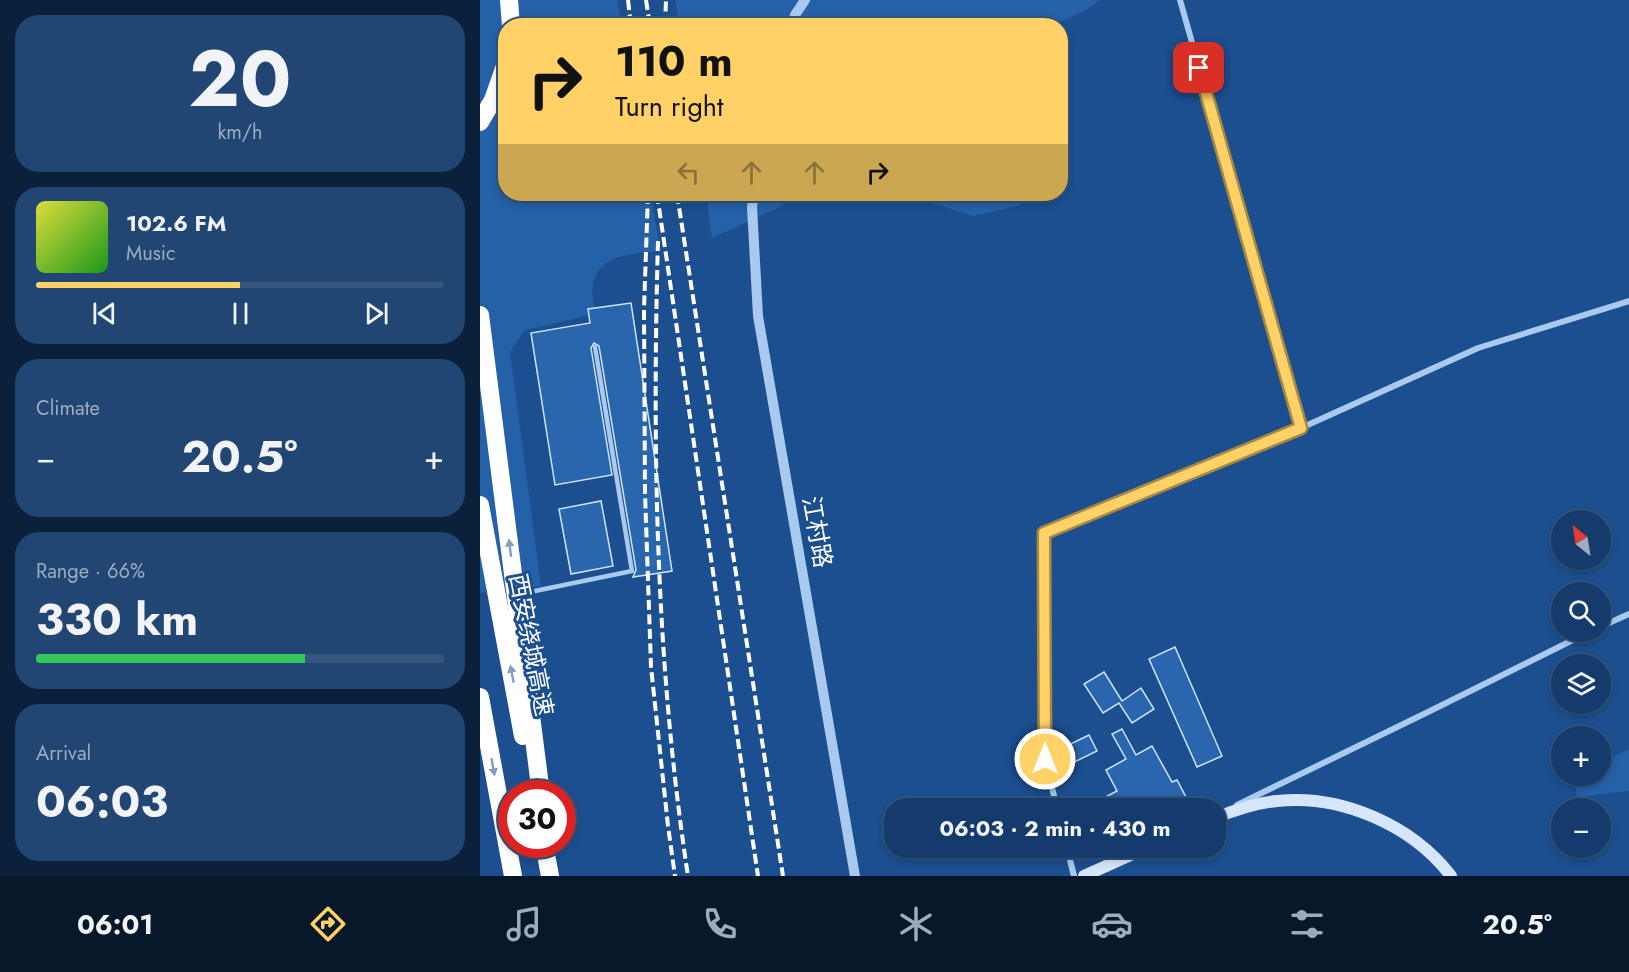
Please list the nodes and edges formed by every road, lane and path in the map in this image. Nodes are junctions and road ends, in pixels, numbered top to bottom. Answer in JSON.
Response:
{"nodes":[{"id":1,"x":509,"y":0,"type":"edge"},
{"id":2,"x":805,"y":0,"type":"edge"},
{"id":3,"x":1180,"y":0,"type":"edge"},
{"id":4,"x":510,"y":18,"type":"edge"},
{"id":5,"x":794,"y":18,"type":"edge"},
{"id":6,"x":498,"y":86,"type":"edge"},
{"id":7,"x":480,"y":122,"type":"edge"},
{"id":8,"x":753,"y":201,"type":"edge"},
{"id":9,"x":1629,"y":301,"type":"edge"},
{"id":10,"x":480,"y":315,"type":"edge"},
{"id":11,"x":595,"y":347,"type":"dead end"},
{"id":12,"x":1301,"y":428,"type":"junction"},
{"id":13,"x":480,"y":504,"type":"edge"},
{"id":14,"x":530,"y":592,"type":"dead end"},
{"id":15,"x":1629,"y":615,"type":"edge"},
{"id":16,"x":1611,"y":622,"type":"edge"},
{"id":17,"x":1569,"y":642,"type":"edge"},
{"id":18,"x":480,"y":697,"type":"edge"},
{"id":19,"x":531,"y":780,"type":"edge"},
{"id":20,"x":539,"y":780,"type":"edge"},
{"id":21,"x":1055,"y":798,"type":"edge"},
{"id":22,"x":1226,"y":812,"type":"edge"},
{"id":23,"x":1226,"y":813,"type":"edge"},
{"id":24,"x":547,"y":858,"type":"edge"},
{"id":25,"x":1070,"y":858,"type":"edge"},
{"id":26,"x":1124,"y":858,"type":"edge"},
{"id":27,"x":513,"y":876,"type":"edge"},
{"id":28,"x":550,"y":876,"type":"edge"},
{"id":29,"x":855,"y":876,"type":"edge"},
{"id":30,"x":1074,"y":876,"type":"edge"},
{"id":31,"x":1084,"y":876,"type":"edge"},
{"id":32,"x":1451,"y":876,"type":"edge"}],
"edges":[{"from":1,"to":4,"type":"highway"},
{"from":2,"to":5,"type":"street"},
{"from":3,"to":12,"type":"street"},
{"from":6,"to":7,"type":"highway"},
{"from":8,"to":29,"type":"street","name":"江村路"},
{"from":9,"to":12,"type":"street"},
{"from":20,"to":10,"type":"highway","one_way":true},
{"from":11,"to":14,"type":"lane"},
{"from":12,"to":21,"type":"street"},
{"from":19,"to":13,"type":"highway","name":"西安绕城高速","one_way":true},
{"from":15,"to":16,"type":"street"},
{"from":17,"to":22,"type":"street"},
{"from":18,"to":27,"type":"highway","one_way":true},
{"from":23,"to":32,"type":"main road"},
{"from":24,"to":28,"type":"highway"},
{"from":25,"to":30,"type":"street"},
{"from":26,"to":31,"type":"main road"}]}
